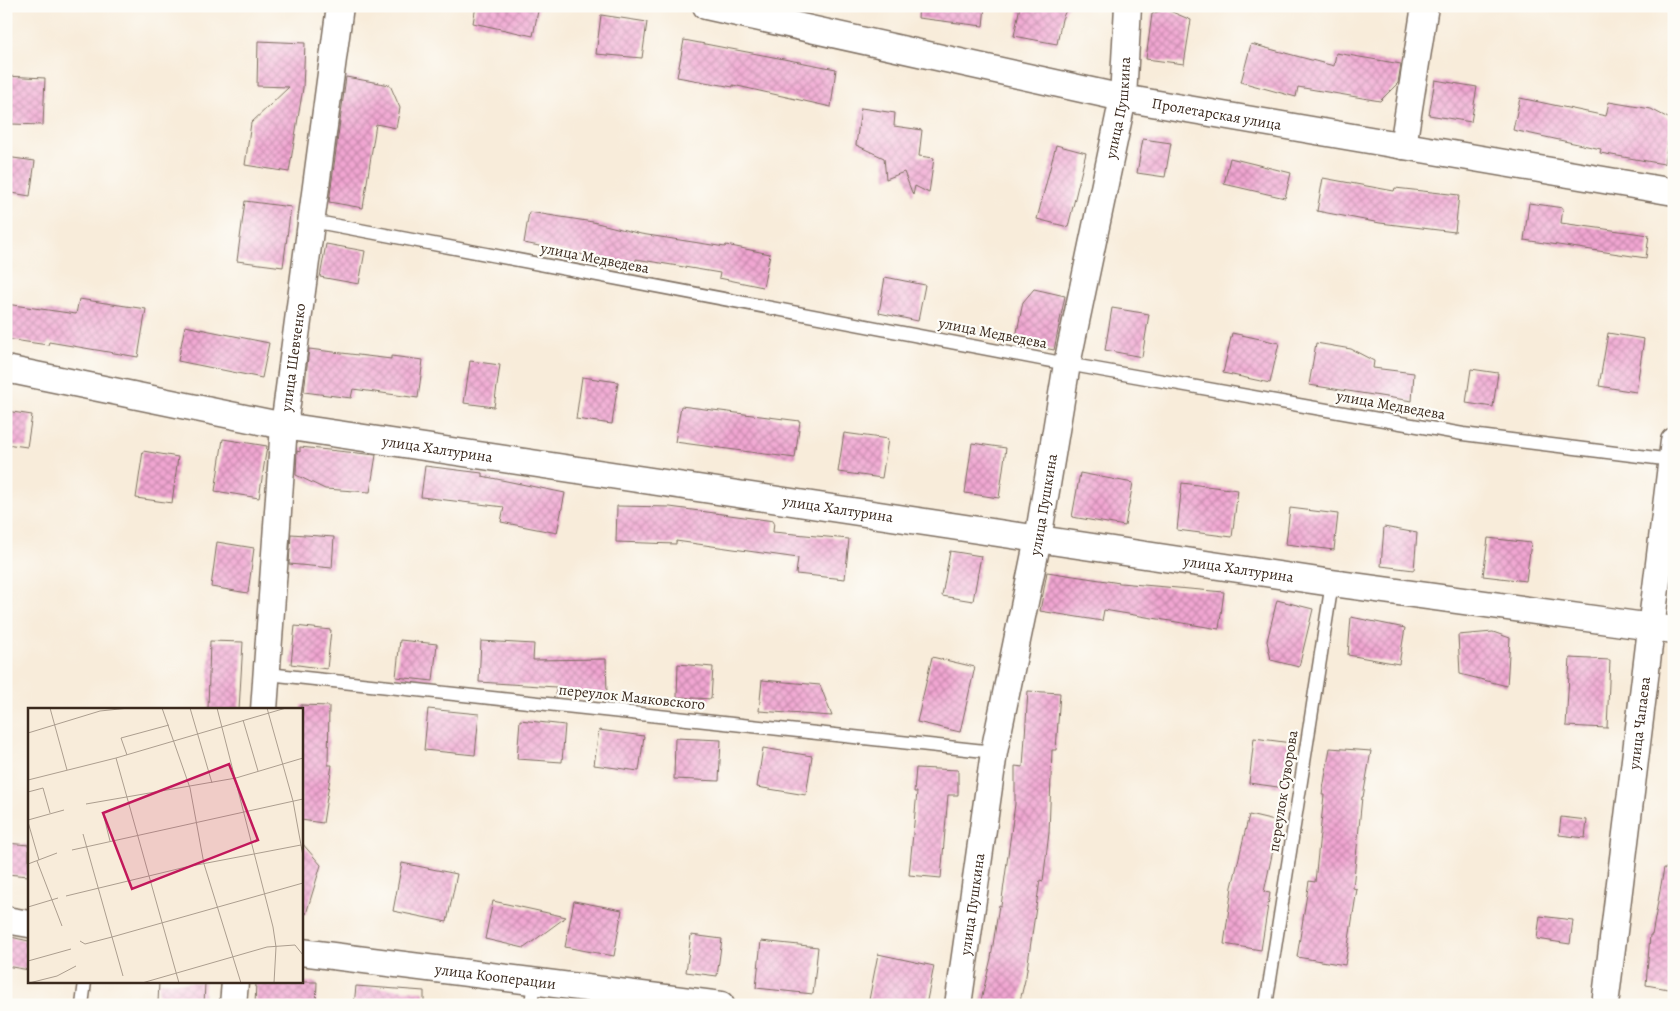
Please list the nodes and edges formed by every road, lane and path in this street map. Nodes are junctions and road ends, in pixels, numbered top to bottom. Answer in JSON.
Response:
{"nodes":[{"id":1,"x":340,"y":6,"type":"edge"},
{"id":2,"x":706,"y":6,"type":"edge"},
{"id":3,"x":1128,"y":6,"type":"edge"},
{"id":4,"x":1425,"y":6,"type":"edge"},
{"id":5,"x":737,"y":10,"type":"edge"},
{"id":6,"x":1122,"y":98,"type":"junction"},
{"id":7,"x":1403,"y":146,"type":"junction"},
{"id":8,"x":1674,"y":192,"type":"edge"},
{"id":9,"x":312,"y":221,"type":"junction"},
{"id":10,"x":1067,"y":364,"type":"junction"},
{"id":11,"x":6,"y":369,"type":"edge"},
{"id":12,"x":284,"y":426,"type":"junction"},
{"id":13,"x":1673,"y":450,"type":"edge"},
{"id":14,"x":1038,"y":539,"type":"junction"},
{"id":15,"x":1332,"y":583,"type":"junction"},
{"id":16,"x":1662,"y":628,"type":"edge"},
{"id":17,"x":268,"y":674,"type":"junction"},
{"id":18,"x":264,"y":708,"type":"edge"},
{"id":19,"x":994,"y":752,"type":"junction"},
{"id":20,"x":6,"y":920,"type":"edge"},
{"id":21,"x":28,"y":924,"type":"edge"},
{"id":22,"x":302,"y":952,"type":"edge"},
{"id":23,"x":84,"y":984,"type":"edge"},
{"id":24,"x":235,"y":984,"type":"edge"},
{"id":25,"x":532,"y":993,"type":"edge"},
{"id":26,"x":82,"y":1005,"type":"edge"},
{"id":27,"x":233,"y":1005,"type":"edge"},
{"id":28,"x":720,"y":1005,"type":"edge"},
{"id":29,"x":958,"y":1005,"type":"edge"},
{"id":30,"x":1266,"y":1005,"type":"edge"},
{"id":31,"x":1605,"y":1005,"type":"edge"}],
"edges":[{"from":1,"to":9,"type":"street","name":"улица Шевченко"},
{"from":2,"to":5,"type":"street","name":"Пролетарская улица"},
{"from":3,"to":6,"type":"street","name":"улица Пушкина"},
{"from":4,"to":7,"type":"street"},
{"from":5,"to":6,"type":"street","name":"Пролетарская улица"},
{"from":6,"to":7,"type":"street","name":"Пролетарская улица"},
{"from":6,"to":10,"type":"street","name":"улица Пушкина"},
{"from":7,"to":8,"type":"street","name":"Пролетарская улица"},
{"from":9,"to":10,"type":"lane","name":"улица Медведева"},
{"from":9,"to":12,"type":"street","name":"улица Шевченко"},
{"from":10,"to":13,"type":"lane","name":"улица Медведева"},
{"from":10,"to":14,"type":"street","name":"улица Пушкина"},
{"from":11,"to":12,"type":"street","name":"улица Халтурина"},
{"from":12,"to":14,"type":"street","name":"улица Халтурина"},
{"from":12,"to":17,"type":"street","name":"улица Шевченко"},
{"from":13,"to":16,"type":"street","name":"улица Чапаева"},
{"from":14,"to":15,"type":"street","name":"улица Халтурина"},
{"from":14,"to":19,"type":"street","name":"улица Пушкина"},
{"from":15,"to":16,"type":"street","name":"улица Халтурина"},
{"from":15,"to":30,"type":"lane","name":"переулок Суворова"},
{"from":16,"to":31,"type":"street","name":"улица Чапаева"},
{"from":17,"to":18,"type":"street","name":"улица Шевченко"},
{"from":17,"to":19,"type":"lane","name":"переулок Маяковского"},
{"from":19,"to":29,"type":"street","name":"улица Пушкина"},
{"from":20,"to":21,"type":"street"},
{"from":22,"to":25,"type":"street","name":"улица Кооперации"},
{"from":23,"to":26,"type":"lane"},
{"from":24,"to":27,"type":"street"},
{"from":25,"to":28,"type":"street","name":"улица Кооперации"}]}
